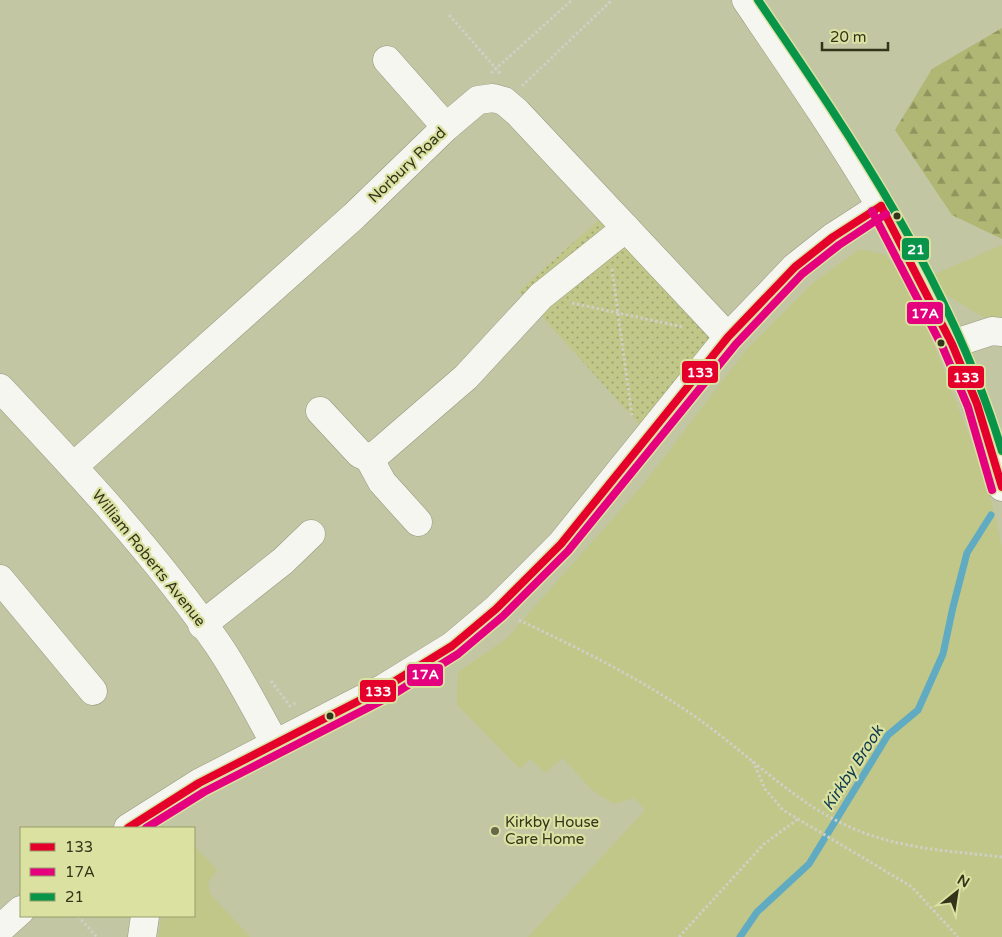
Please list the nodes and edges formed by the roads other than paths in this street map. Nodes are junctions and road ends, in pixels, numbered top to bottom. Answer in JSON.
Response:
{"nodes":[{"id":1,"x":746,"y":0,"type":"edge"},
{"id":2,"x":387,"y":60,"type":"dead end"},
{"id":3,"x":446,"y":126,"type":"junction"},
{"id":4,"x":881,"y":206,"type":"junction"},
{"id":5,"x":617,"y":235,"type":"junction"},
{"id":6,"x":722,"y":330,"type":"junction"},
{"id":7,"x":1002,"y":332,"type":"edge"},
{"id":8,"x":952,"y":344,"type":"junction"},
{"id":9,"x":0,"y":388,"type":"edge"},
{"id":10,"x":320,"y":411,"type":"dead end"},
{"id":11,"x":368,"y":458,"type":"junction"},
{"id":12,"x":74,"y":466,"type":"junction"},
{"id":13,"x":1002,"y":487,"type":"edge"},
{"id":14,"x":418,"y":522,"type":"dead end"},
{"id":15,"x":311,"y":534,"type":"dead end"},
{"id":16,"x":0,"y":578,"type":"edge"},
{"id":17,"x":202,"y":625,"type":"junction"},
{"id":18,"x":93,"y":691,"type":"dead end"},
{"id":19,"x":276,"y":745,"type":"junction"},
{"id":20,"x":130,"y":827,"type":"edge"},
{"id":21,"x":20,"y":911,"type":"edge"},
{"id":22,"x":145,"y":917,"type":"edge"},
{"id":23,"x":0,"y":929,"type":"edge"},
{"id":24,"x":142,"y":937,"type":"edge"}],
"edges":[{"from":1,"to":4,"type":"street"},
{"from":2,"to":3,"type":"street"},
{"from":3,"to":5,"type":"street","name":"Norbury Road"},
{"from":3,"to":12,"type":"street","name":"Norbury Road"},
{"from":4,"to":6,"type":"street"},
{"from":4,"to":8,"type":"street"},
{"from":5,"to":6,"type":"street"},
{"from":5,"to":11,"type":"street"},
{"from":6,"to":19,"type":"street"},
{"from":7,"to":8,"type":"street"},
{"from":8,"to":13,"type":"street"},
{"from":9,"to":12,"type":"street","name":"William Roberts Avenue"},
{"from":10,"to":11,"type":"street"},
{"from":11,"to":14,"type":"street"},
{"from":12,"to":17,"type":"street","name":"William Roberts Avenue"},
{"from":15,"to":17,"type":"street"},
{"from":16,"to":18,"type":"street"},
{"from":17,"to":19,"type":"street","name":"William Roberts Avenue"},
{"from":19,"to":20,"type":"street"},
{"from":21,"to":23,"type":"street"},
{"from":22,"to":24,"type":"street"}]}
